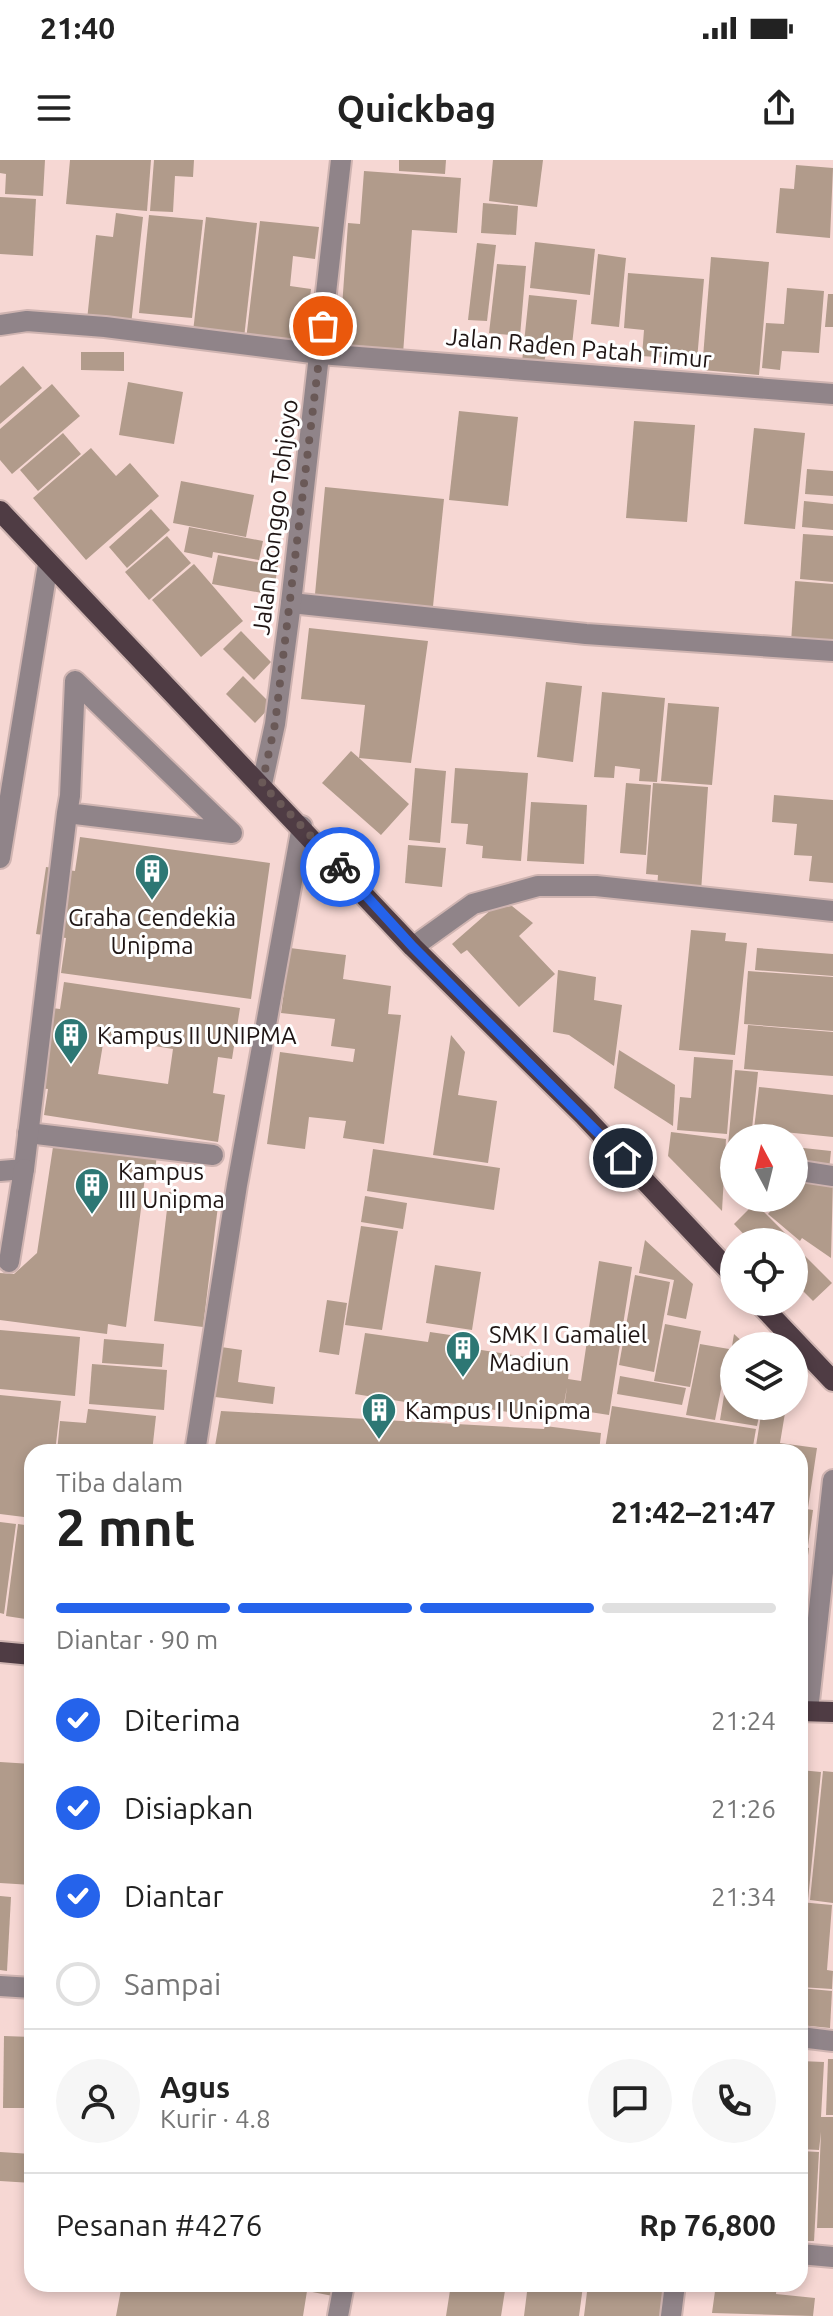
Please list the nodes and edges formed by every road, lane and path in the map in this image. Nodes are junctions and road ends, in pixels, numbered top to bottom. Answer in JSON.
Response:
{"nodes":[{"id":1,"x":341,"y":160,"type":"edge"},
{"id":2,"x":0,"y":325,"type":"edge"},
{"id":3,"x":320,"y":354,"type":"junction"},
{"id":4,"x":833,"y":394,"type":"edge"},
{"id":5,"x":0,"y":511,"type":"edge"},
{"id":6,"x":48,"y":564,"type":"junction"},
{"id":7,"x":291,"y":603,"type":"junction"},
{"id":8,"x":833,"y":651,"type":"edge"},
{"id":9,"x":7,"y":777,"type":"edge"},
{"id":10,"x":262,"y":784,"type":"junction"},
{"id":11,"x":67,"y":813,"type":"junction"},
{"id":12,"x":302,"y":826,"type":"junction"},
{"id":13,"x":0,"y":858,"type":"edge"},
{"id":14,"x":833,"y":911,"type":"edge"},
{"id":15,"x":413,"y":947,"type":"junction"},
{"id":16,"x":28,"y":1133,"type":"junction"},
{"id":17,"x":213,"y":1155,"type":"dead end"},
{"id":18,"x":24,"y":1169,"type":"junction"},
{"id":19,"x":0,"y":1171,"type":"edge"},
{"id":20,"x":808,"y":1172,"type":"edge"},
{"id":21,"x":833,"y":1176,"type":"edge"},
{"id":22,"x":720,"y":1261,"type":"edge"},
{"id":23,"x":9,"y":1262,"type":"dead end"},
{"id":24,"x":771,"y":1316,"type":"edge"},
{"id":25,"x":833,"y":1381,"type":"edge"},
{"id":26,"x":196,"y":1444,"type":"edge"},
{"id":27,"x":833,"y":1480,"type":"edge"},
{"id":28,"x":0,"y":1652,"type":"edge"},
{"id":29,"x":24,"y":1654,"type":"edge"},
{"id":30,"x":808,"y":1679,"type":"edge"},
{"id":31,"x":808,"y":1711,"type":"edge"},
{"id":32,"x":833,"y":1712,"type":"edge"},
{"id":33,"x":0,"y":1986,"type":"edge"},
{"id":34,"x":24,"y":1988,"type":"edge"},
{"id":35,"x":808,"y":2038,"type":"edge"},
{"id":36,"x":833,"y":2041,"type":"edge"},
{"id":37,"x":808,"y":2255,"type":"edge"},
{"id":38,"x":833,"y":2257,"type":"edge"},
{"id":39,"x":342,"y":2292,"type":"edge"},
{"id":40,"x":674,"y":2292,"type":"edge"},
{"id":41,"x":338,"y":2316,"type":"edge"},
{"id":42,"x":671,"y":2316,"type":"edge"}],
"edges":[{"from":1,"to":3,"type":"street","name":"Jalan Ronggo Tohjoyo"},
{"from":2,"to":3,"type":"street","name":"Jalan Raden Patah Timur"},
{"from":3,"to":4,"type":"street","name":"Jalan Raden Patah Timur"},
{"from":3,"to":7,"type":"street","name":"Jalan Ronggo Tohjoyo"},
{"from":5,"to":6,"type":"main road"},
{"from":6,"to":9,"type":"street"},
{"from":6,"to":10,"type":"main road"},
{"from":7,"to":8,"type":"street"},
{"from":7,"to":10,"type":"street","name":"Jalan Ronggo Tohjoyo"},
{"from":9,"to":13,"type":"street"},
{"from":10,"to":12,"type":"main road"},
{"from":11,"to":11,"type":"street"},
{"from":11,"to":16,"type":"street"},
{"from":12,"to":15,"type":"main road"},
{"from":12,"to":26,"type":"street"},
{"from":14,"to":15,"type":"street"},
{"from":15,"to":22,"type":"main road"},
{"from":16,"to":17,"type":"street"},
{"from":16,"to":18,"type":"street"},
{"from":18,"to":19,"type":"street"},
{"from":18,"to":23,"type":"street"},
{"from":20,"to":21,"type":"street"},
{"from":24,"to":25,"type":"main road"},
{"from":27,"to":30,"type":"street"},
{"from":28,"to":29,"type":"main road"},
{"from":31,"to":32,"type":"main road"},
{"from":33,"to":34,"type":"street"},
{"from":35,"to":36,"type":"street"},
{"from":37,"to":38,"type":"street"},
{"from":39,"to":41,"type":"street"},
{"from":40,"to":42,"type":"street"}]}
